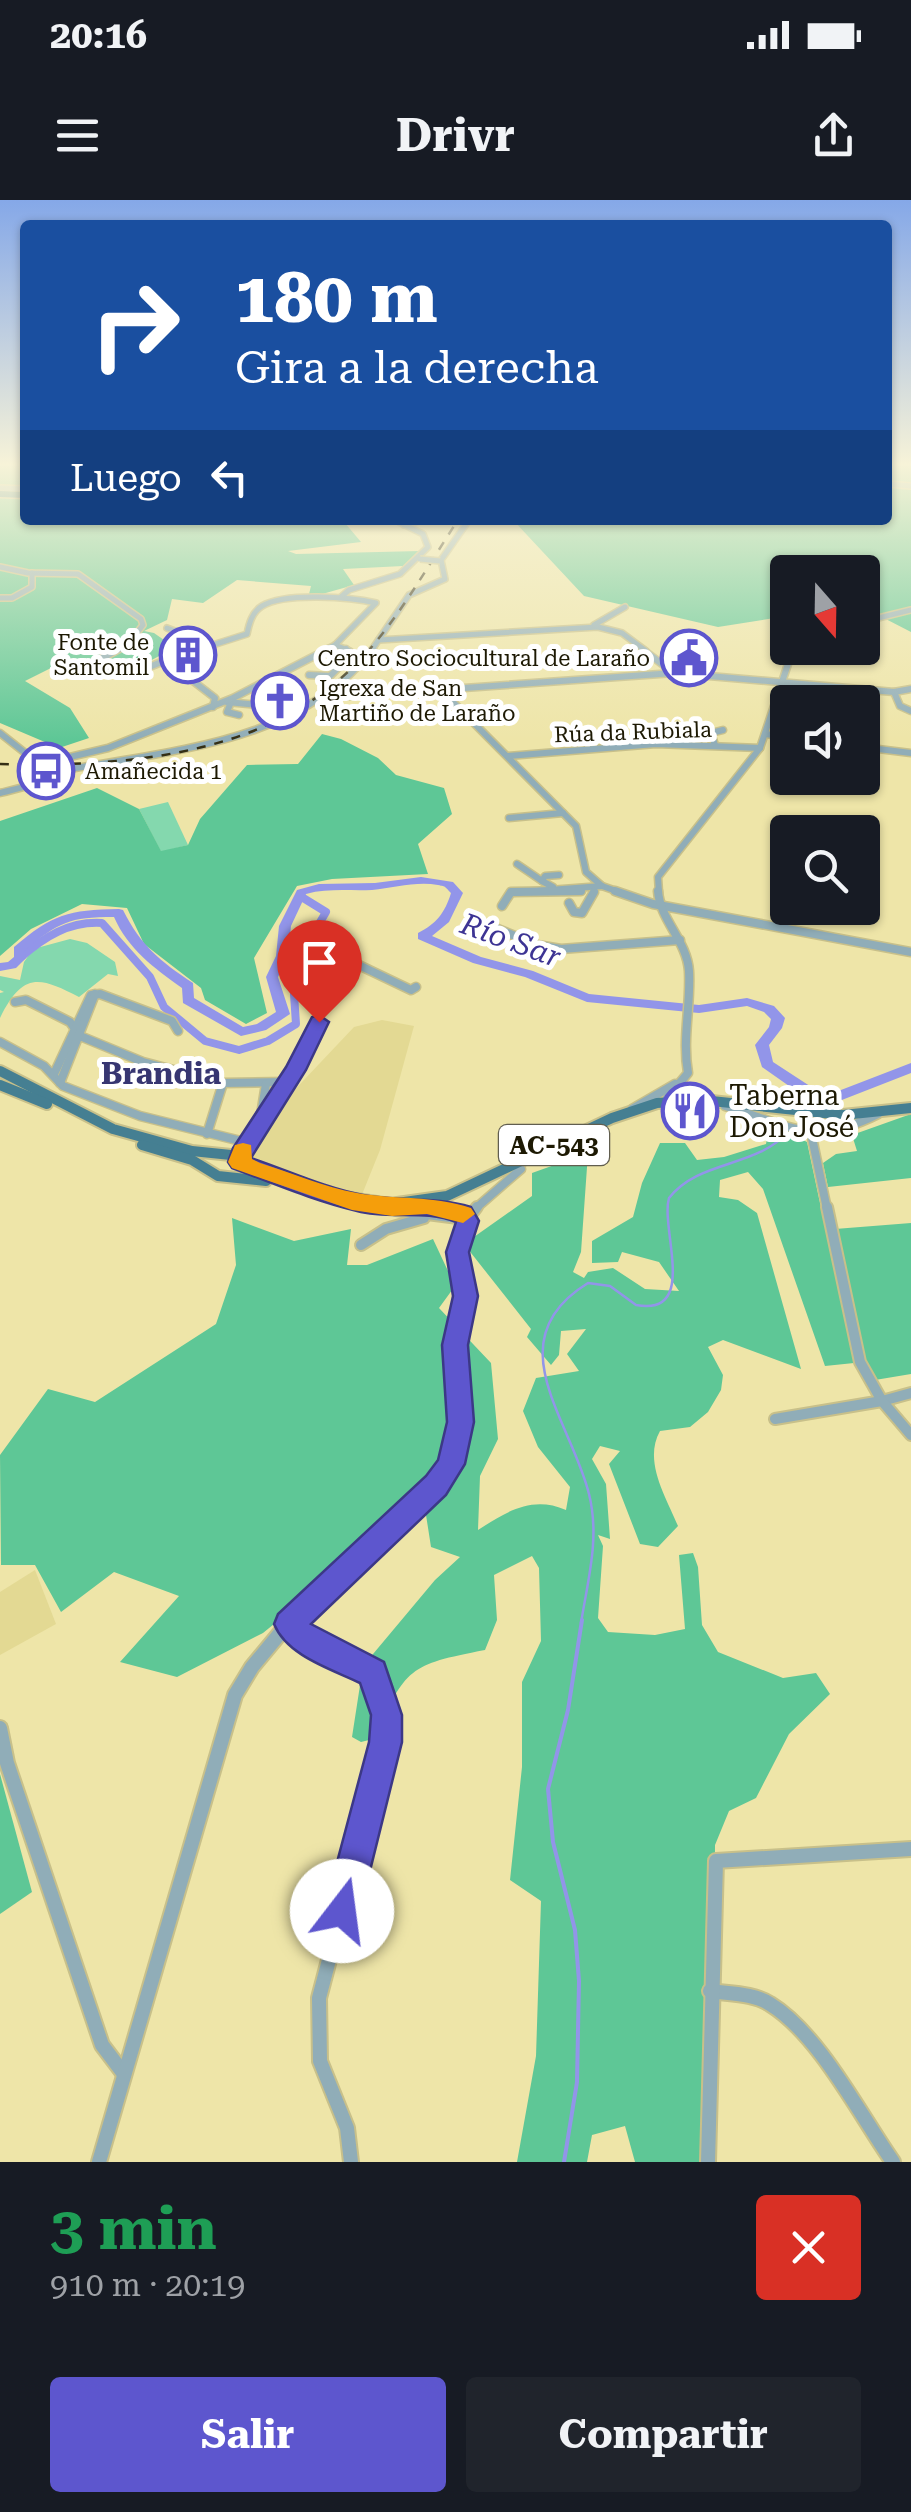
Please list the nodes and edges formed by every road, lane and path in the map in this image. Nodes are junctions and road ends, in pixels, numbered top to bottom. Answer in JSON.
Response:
{"nodes":[{"id":1,"x":420,"y":557,"type":"edge"},
{"id":2,"x":443,"y":557,"type":"edge"},
{"id":3,"x":418,"y":559,"type":"junction"},
{"id":4,"x":440,"y":561,"type":"junction"},
{"id":5,"x":0,"y":567,"type":"edge"},
{"id":6,"x":32,"y":573,"type":"junction"},
{"id":7,"x":341,"y":597,"type":"junction"},
{"id":8,"x":0,"y":598,"type":"edge"},
{"id":9,"x":626,"y":607,"type":"dead end"},
{"id":10,"x":911,"y":610,"type":"edge"},
{"id":11,"x":892,"y":616,"type":"joint"},
{"id":12,"x":880,"y":618,"type":"edge"},
{"id":13,"x":593,"y":626,"type":"junction"},
{"id":14,"x":167,"y":628,"type":"dead end"},
{"id":15,"x":196,"y":638,"type":"dead end"},
{"id":16,"x":380,"y":640,"type":"junction"},
{"id":17,"x":335,"y":645,"type":"junction"},
{"id":18,"x":190,"y":652,"type":"junction"},
{"id":19,"x":785,"y":665,"type":"edge"},
{"id":20,"x":674,"y":673,"type":"junction"},
{"id":21,"x":309,"y":676,"type":"dead end"},
{"id":22,"x":780,"y":682,"type":"junction"},
{"id":23,"x":911,"y":688,"type":"edge"},
{"id":24,"x":442,"y":690,"type":"junction"},
{"id":25,"x":894,"y":692,"type":"junction"},
{"id":26,"x":353,"y":697,"type":"junction"},
{"id":27,"x":320,"y":698,"type":"junction"},
{"id":28,"x":228,"y":702,"type":"junction"},
{"id":29,"x":213,"y":706,"type":"junction"},
{"id":30,"x":289,"y":708,"type":"dead end"},
{"id":31,"x":911,"y":711,"type":"edge"},
{"id":32,"x":370,"y":713,"type":"dead end"},
{"id":33,"x":359,"y":714,"type":"junction"},
{"id":34,"x":239,"y":715,"type":"dead end"},
{"id":35,"x":343,"y":716,"type":"dead end"},
{"id":36,"x":723,"y":730,"type":"dead end"},
{"id":37,"x":0,"y":732,"type":"edge"},
{"id":38,"x":766,"y":734,"type":"junction"},
{"id":39,"x":770,"y":735,"type":"edge"},
{"id":40,"x":715,"y":744,"type":"junction"},
{"id":41,"x":760,"y":748,"type":"junction"},
{"id":42,"x":880,"y":749,"type":"edge"},
{"id":43,"x":911,"y":753,"type":"edge"},
{"id":44,"x":508,"y":756,"type":"junction"},
{"id":45,"x":52,"y":768,"type":"junction"},
{"id":46,"x":0,"y":793,"type":"edge"},
{"id":47,"x":564,"y":813,"type":"junction"},
{"id":48,"x":509,"y":818,"type":"dead end"},
{"id":49,"x":517,"y":864,"type":"dead end"},
{"id":50,"x":560,"y":875,"type":"dead end"},
{"id":51,"x":542,"y":881,"type":"junction"},
{"id":52,"x":602,"y":886,"type":"junction"},
{"id":53,"x":555,"y":888,"type":"junction"},
{"id":54,"x":594,"y":892,"type":"junction"},
{"id":55,"x":568,"y":904,"type":"dead end"},
{"id":56,"x":658,"y":905,"type":"junction"},
{"id":57,"x":502,"y":906,"type":"dead end"},
{"id":58,"x":488,"y":925,"type":"dead end"},
{"id":59,"x":680,"y":940,"type":"junction"},
{"id":60,"x":911,"y":952,"type":"edge"},
{"id":61,"x":416,"y":988,"type":"dead end"},
{"id":62,"x":15,"y":1002,"type":"dead end"},
{"id":63,"x":77,"y":1031,"type":"junction"},
{"id":64,"x":178,"y":1031,"type":"dead end"},
{"id":65,"x":0,"y":1042,"type":"edge"},
{"id":66,"x":0,"y":1070,"type":"edge"},
{"id":67,"x":57,"y":1078,"type":"junction"},
{"id":68,"x":0,"y":1082,"type":"edge"},
{"id":69,"x":288,"y":1082,"type":"junction"},
{"id":70,"x":223,"y":1083,"type":"junction"},
{"id":71,"x":266,"y":1084,"type":"junction"},
{"id":72,"x":680,"y":1084,"type":"junction"},
{"id":73,"x":661,"y":1098,"type":"junction"},
{"id":74,"x":706,"y":1102,"type":"junction"},
{"id":75,"x":53,"y":1103,"type":"junction"},
{"id":76,"x":911,"y":1106,"type":"edge"},
{"id":77,"x":772,"y":1114,"type":"junction"},
{"id":78,"x":878,"y":1114,"type":"junction"},
{"id":79,"x":258,"y":1128,"type":"junction"},
{"id":80,"x":601,"y":1129,"type":"junction"},
{"id":81,"x":806,"y":1132,"type":"junction"},
{"id":82,"x":208,"y":1134,"type":"junction"},
{"id":83,"x":221,"y":1138,"type":"junction"},
{"id":84,"x":235,"y":1153,"type":"junction"},
{"id":85,"x":521,"y":1169,"type":"junction"},
{"id":86,"x":211,"y":1172,"type":"junction"},
{"id":87,"x":226,"y":1176,"type":"junction"},
{"id":88,"x":343,"y":1197,"type":"junction"},
{"id":89,"x":429,"y":1211,"type":"junction"},
{"id":90,"x":468,"y":1220,"type":"junction"},
{"id":91,"x":360,"y":1245,"type":"dead end"},
{"id":92,"x":911,"y":1393,"type":"edge"},
{"id":93,"x":882,"y":1401,"type":"junction"},
{"id":94,"x":775,"y":1419,"type":"dead end"},
{"id":95,"x":911,"y":1435,"type":"edge"},
{"id":96,"x":289,"y":1624,"type":"junction"},
{"id":97,"x":0,"y":1728,"type":"edge"},
{"id":98,"x":911,"y":1849,"type":"edge"},
{"id":99,"x":710,"y":1991,"type":"junction"},
{"id":100,"x":124,"y":2074,"type":"junction"},
{"id":101,"x":99,"y":2162,"type":"edge"},
{"id":102,"x":351,"y":2162,"type":"edge"},
{"id":103,"x":708,"y":2162,"type":"edge"},
{"id":104,"x":892,"y":2162,"type":"edge"}],
"edges":[{"from":1,"to":3,"type":"street"},
{"from":2,"to":4,"type":"street"},
{"from":3,"to":4,"type":"street","bridge":true},
{"from":3,"to":7,"type":"street"},
{"from":4,"to":16,"type":"street"},
{"from":5,"to":6,"type":"street"},
{"from":6,"to":8,"type":"street"},
{"from":6,"to":18,"type":"street"},
{"from":7,"to":17,"type":"street"},
{"from":7,"to":18,"type":"street"},
{"from":9,"to":13,"type":"street"},
{"from":10,"to":11,"type":"street"},
{"from":11,"to":12,"type":"street"},
{"from":13,"to":16,"type":"street"},
{"from":13,"to":20,"type":"street"},
{"from":14,"to":18,"type":"street"},
{"from":15,"to":18,"type":"street"},
{"from":16,"to":27,"type":"street"},
{"from":17,"to":21,"type":"street"},
{"from":17,"to":28,"type":"street"},
{"from":18,"to":29,"type":"street"},
{"from":19,"to":22,"type":"street"},
{"from":20,"to":22,"type":"street"},
{"from":20,"to":24,"type":"street"},
{"from":22,"to":25,"type":"street"},
{"from":22,"to":38,"type":"street"},
{"from":23,"to":25,"type":"street"},
{"from":24,"to":26,"type":"street"},
{"from":24,"to":44,"type":"street"},
{"from":25,"to":31,"type":"street"},
{"from":26,"to":27,"type":"street"},
{"from":26,"to":33,"type":"street"},
{"from":27,"to":45,"type":"street"},
{"from":28,"to":29,"type":"street"},
{"from":28,"to":30,"type":"street"},
{"from":28,"to":34,"type":"street"},
{"from":29,"to":45,"type":"street"},
{"from":32,"to":33,"type":"street"},
{"from":33,"to":35,"type":"street"},
{"from":36,"to":40,"type":"street"},
{"from":37,"to":45,"type":"street"},
{"from":38,"to":39,"type":"street"},
{"from":38,"to":41,"type":"street"},
{"from":40,"to":41,"type":"street","name":"Rúa da Rubiala"},
{"from":40,"to":44,"type":"street","name":"Rúa da Rubiala"},
{"from":41,"to":56,"type":"street"},
{"from":42,"to":43,"type":"street"},
{"from":44,"to":47,"type":"street"},
{"from":45,"to":46,"type":"street"},
{"from":47,"to":48,"type":"street"},
{"from":47,"to":52,"type":"street"},
{"from":49,"to":51,"type":"street"},
{"from":50,"to":51,"type":"street"},
{"from":51,"to":53,"type":"street"},
{"from":52,"to":54,"type":"street"},
{"from":52,"to":56,"type":"street"},
{"from":53,"to":54,"type":"street"},
{"from":53,"to":57,"type":"street"},
{"from":54,"to":55,"type":"street"},
{"from":56,"to":59,"type":"street"},
{"from":56,"to":60,"type":"street"},
{"from":58,"to":59,"type":"street"},
{"from":59,"to":72,"type":"street"},
{"from":61,"to":69,"type":"street"},
{"from":62,"to":63,"type":"street"},
{"from":63,"to":64,"type":"street"},
{"from":63,"to":67,"type":"street"},
{"from":63,"to":70,"type":"street"},
{"from":65,"to":67,"type":"street"},
{"from":66,"to":75,"type":"main road"},
{"from":67,"to":82,"type":"street"},
{"from":68,"to":75,"type":"main road"},
{"from":68,"to":75,"type":"main road"},
{"from":69,"to":71,"type":"street"},
{"from":69,"to":79,"type":"street"},
{"from":70,"to":71,"type":"street"},
{"from":70,"to":82,"type":"street"},
{"from":71,"to":79,"type":"street"},
{"from":72,"to":73,"type":"street"},
{"from":72,"to":74,"type":"street"},
{"from":73,"to":74,"type":"main road","number":"AC-543"},
{"from":73,"to":80,"type":"street"},
{"from":73,"to":88,"type":"main road","number":"AC-543"},
{"from":74,"to":77,"type":"main road","number":"AC-543"},
{"from":74,"to":77,"type":"main road","number":"AC-543"},
{"from":74,"to":80,"type":"main road","number":"AC-543"},
{"from":75,"to":84,"type":"main road"},
{"from":75,"to":86,"type":"main road"},
{"from":76,"to":78,"type":"main road","number":"AC-543"},
{"from":77,"to":78,"type":"main road","number":"AC-543"},
{"from":77,"to":81,"type":"street"},
{"from":78,"to":81,"type":"street"},
{"from":79,"to":84,"type":"street"},
{"from":80,"to":85,"type":"main road","number":"AC-543"},
{"from":81,"to":93,"type":"street"},
{"from":82,"to":83,"type":"street"},
{"from":83,"to":84,"type":"street"},
{"from":83,"to":84,"type":"street"},
{"from":84,"to":86,"type":"main road"},
{"from":84,"to":87,"type":"main road"},
{"from":84,"to":88,"type":"main road","number":"AC-543"},
{"from":85,"to":89,"type":"main road","number":"AC-543"},
{"from":85,"to":90,"type":"street"},
{"from":86,"to":87,"type":"main road","number":"AC-543"},
{"from":87,"to":89,"type":"main road","number":"AC-543"},
{"from":88,"to":89,"type":"main road","number":"AC-543"},
{"from":89,"to":90,"type":"street"},
{"from":89,"to":90,"type":"street"},
{"from":89,"to":91,"type":"street"},
{"from":90,"to":96,"type":"street"},
{"from":92,"to":93,"type":"street"},
{"from":93,"to":94,"type":"street"},
{"from":93,"to":95,"type":"street"},
{"from":96,"to":100,"type":"street"},
{"from":96,"to":102,"type":"street"},
{"from":97,"to":100,"type":"street"},
{"from":98,"to":99,"type":"street"},
{"from":99,"to":103,"type":"street"},
{"from":99,"to":104,"type":"street"},
{"from":100,"to":101,"type":"street"}]}
